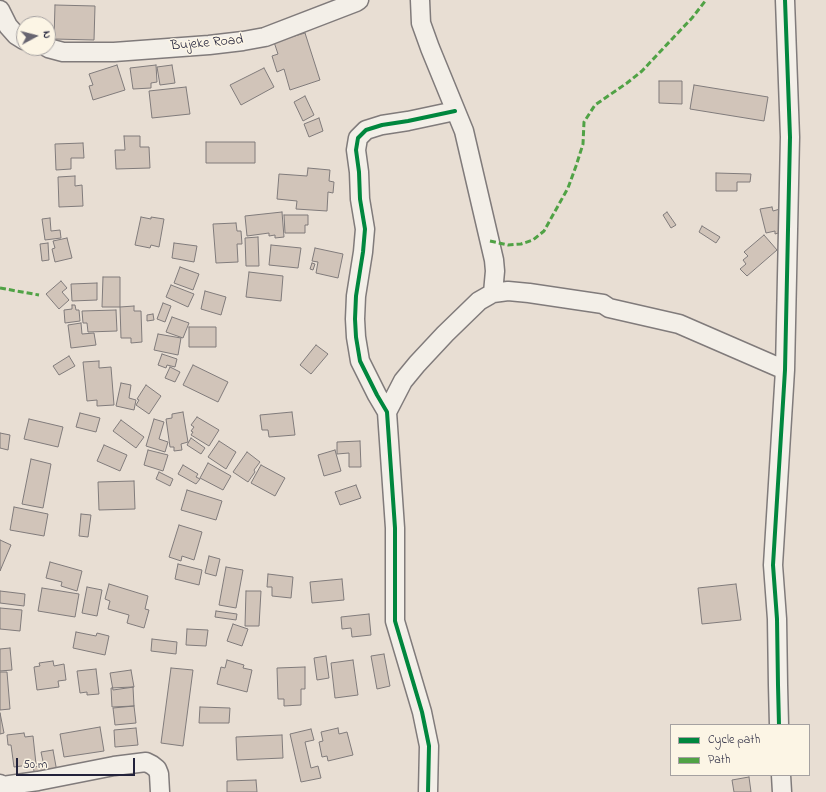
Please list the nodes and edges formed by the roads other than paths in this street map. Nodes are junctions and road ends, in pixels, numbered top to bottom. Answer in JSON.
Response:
{"nodes":[{"id":1,"x":359,"y":0,"type":"edge"},
{"id":2,"x":420,"y":0,"type":"edge"},
{"id":3,"x":785,"y":0,"type":"edge"},
{"id":4,"x":0,"y":10,"type":"edge"},
{"id":5,"x":16,"y":35,"type":"edge"},
{"id":6,"x":56,"y":50,"type":"edge"},
{"id":7,"x":455,"y":111,"type":"junction"},
{"id":8,"x":493,"y":293,"type":"junction"},
{"id":9,"x":785,"y":370,"type":"junction"},
{"id":10,"x":387,"y":412,"type":"junction"},
{"id":11,"x":779,"y":724,"type":"edge"},
{"id":12,"x":781,"y":776,"type":"edge"},
{"id":13,"x":0,"y":784,"type":"edge"},
{"id":14,"x":160,"y":792,"type":"edge"},
{"id":15,"x":428,"y":792,"type":"edge"},
{"id":16,"x":782,"y":792,"type":"edge"}],
"edges":[{"from":1,"to":6,"type":"street","name":"Bujeke Road"},
{"from":2,"to":7,"type":"street"},
{"from":3,"to":9,"type":"street"},
{"from":4,"to":5,"type":"street"},
{"from":7,"to":8,"type":"street"},
{"from":7,"to":10,"type":"street"},
{"from":8,"to":9,"type":"street"},
{"from":8,"to":10,"type":"street"},
{"from":9,"to":11,"type":"street"},
{"from":10,"to":15,"type":"street"},
{"from":12,"to":16,"type":"street"},
{"from":13,"to":14,"type":"street"}]}
